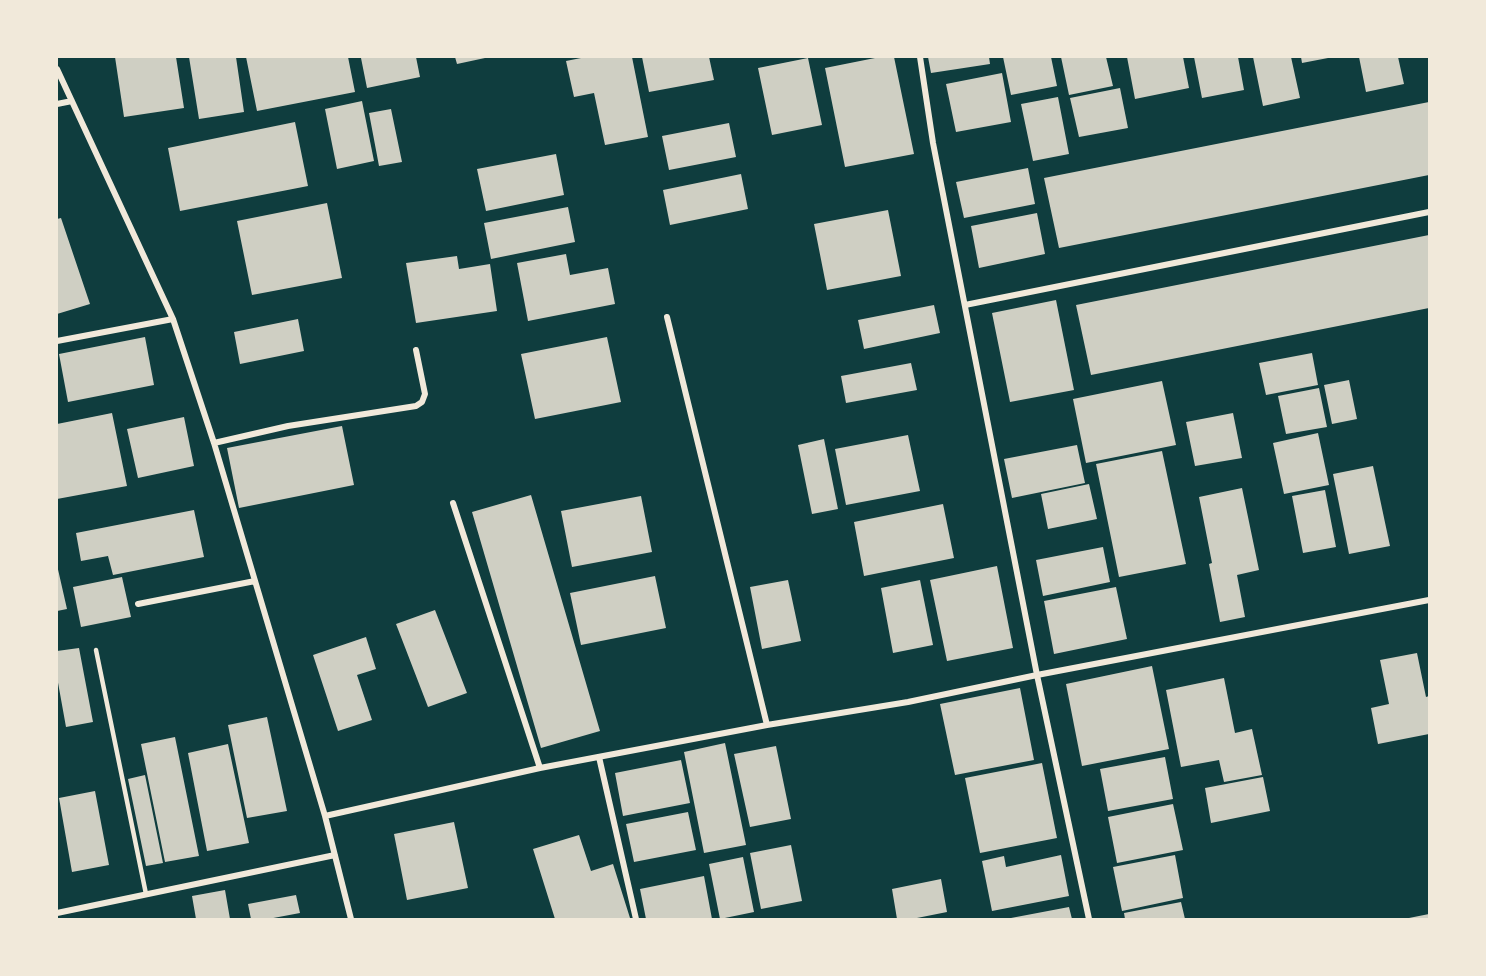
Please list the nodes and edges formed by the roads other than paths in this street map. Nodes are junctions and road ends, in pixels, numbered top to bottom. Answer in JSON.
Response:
{"nodes":[{"id":1,"x":920,"y":57,"type":"edge"},
{"id":2,"x":57,"y":69,"type":"edge"},
{"id":3,"x":72,"y":101,"type":"junction"},
{"id":4,"x":57,"y":104,"type":"edge"},
{"id":5,"x":1429,"y":212,"type":"edge"},
{"id":6,"x":965,"y":305,"type":"junction"},
{"id":7,"x":667,"y":317,"type":"dead end"},
{"id":8,"x":173,"y":319,"type":"junction"},
{"id":9,"x":57,"y":341,"type":"edge"},
{"id":10,"x":416,"y":350,"type":"dead end"},
{"id":11,"x":214,"y":443,"type":"junction"},
{"id":12,"x":453,"y":503,"type":"dead end"},
{"id":13,"x":255,"y":581,"type":"junction"},
{"id":14,"x":1429,"y":600,"type":"edge"},
{"id":15,"x":138,"y":604,"type":"dead end"},
{"id":16,"x":96,"y":650,"type":"dead end"},
{"id":17,"x":1037,"y":675,"type":"junction"},
{"id":18,"x":767,"y":725,"type":"junction"},
{"id":19,"x":599,"y":757,"type":"junction"},
{"id":20,"x":540,"y":768,"type":"junction"},
{"id":21,"x":325,"y":816,"type":"junction"},
{"id":22,"x":335,"y":855,"type":"junction"},
{"id":23,"x":146,"y":894,"type":"junction"},
{"id":24,"x":57,"y":913,"type":"edge"},
{"id":25,"x":351,"y":919,"type":"edge"},
{"id":26,"x":636,"y":919,"type":"edge"},
{"id":27,"x":1089,"y":919,"type":"edge"}],
"edges":[{"from":1,"to":6,"type":"street"},
{"from":2,"to":3,"type":"street"},
{"from":3,"to":4,"type":"street"},
{"from":3,"to":8,"type":"street"},
{"from":5,"to":6,"type":"street"},
{"from":6,"to":17,"type":"street"},
{"from":7,"to":18,"type":"street"},
{"from":8,"to":9,"type":"street"},
{"from":8,"to":11,"type":"street"},
{"from":10,"to":11,"type":"street"},
{"from":11,"to":13,"type":"street"},
{"from":12,"to":20,"type":"street"},
{"from":13,"to":15,"type":"street"},
{"from":13,"to":21,"type":"street"},
{"from":14,"to":17,"type":"street"},
{"from":16,"to":23,"type":"lane"},
{"from":17,"to":18,"type":"street"},
{"from":17,"to":27,"type":"street"},
{"from":18,"to":19,"type":"street"},
{"from":19,"to":20,"type":"street"},
{"from":19,"to":26,"type":"street"},
{"from":20,"to":21,"type":"street"},
{"from":21,"to":22,"type":"street"},
{"from":22,"to":23,"type":"street"},
{"from":22,"to":25,"type":"street"},
{"from":23,"to":24,"type":"street"}]}
